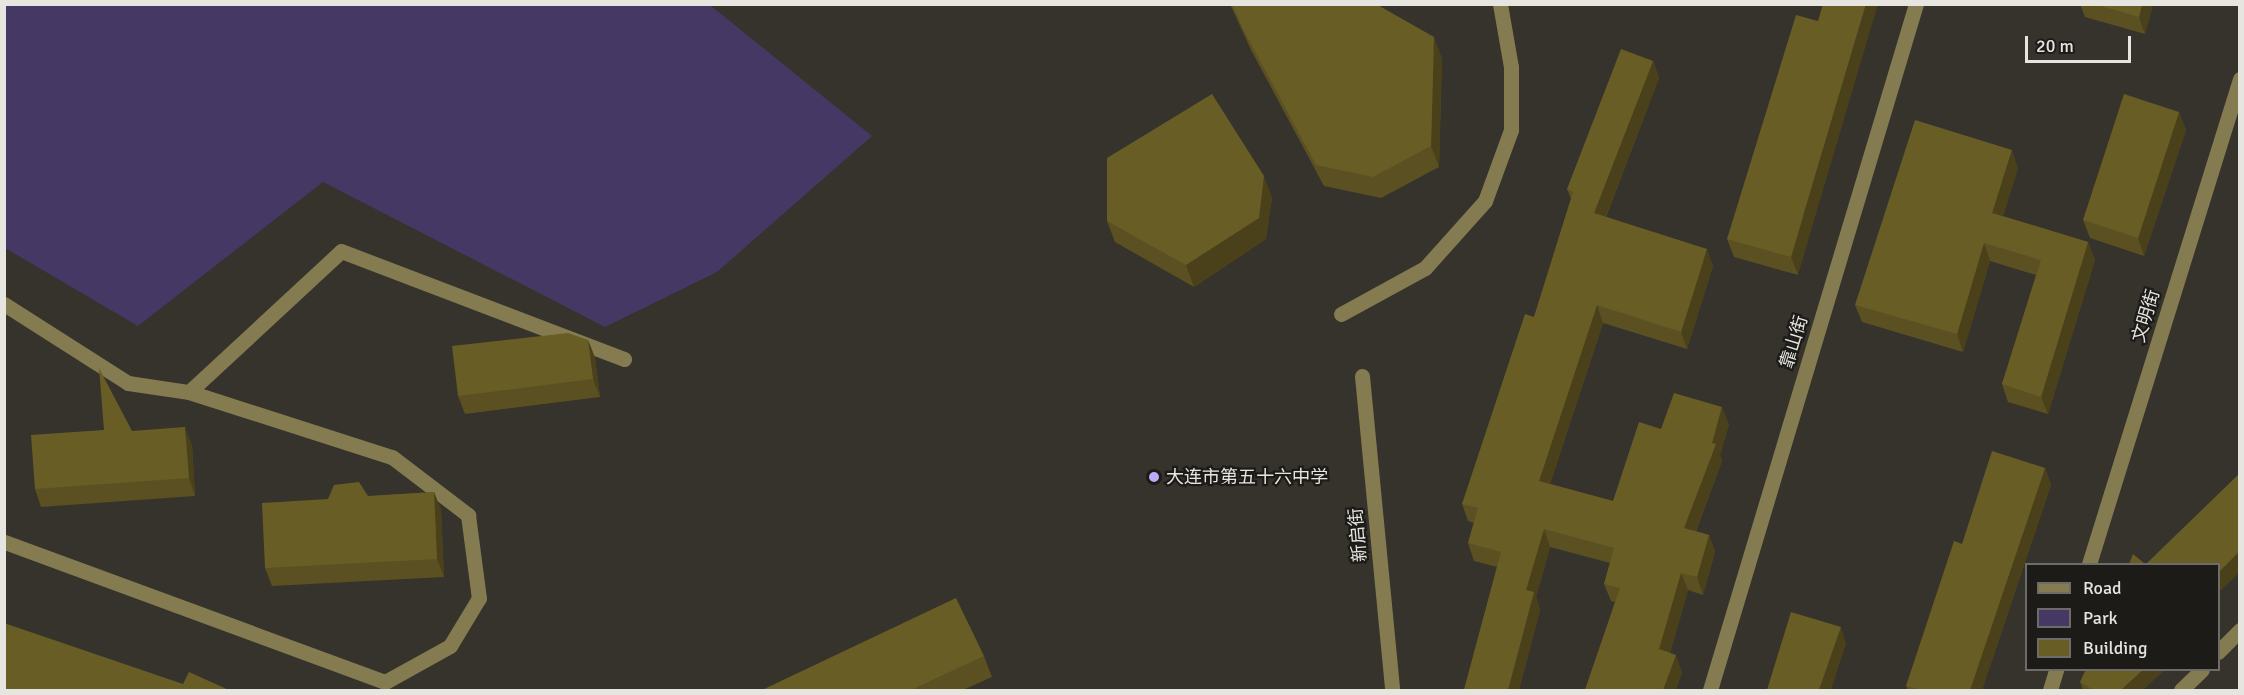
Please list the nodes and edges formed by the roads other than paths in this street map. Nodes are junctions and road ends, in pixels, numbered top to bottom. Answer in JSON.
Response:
{"nodes":[{"id":1,"x":1500,"y":4,"type":"edge"},
{"id":2,"x":1916,"y":4,"type":"edge"},
{"id":3,"x":2240,"y":80,"type":"edge"},
{"id":4,"x":4,"y":304,"type":"edge"},
{"id":5,"x":1341,"y":314,"type":"dead end"},
{"id":6,"x":624,"y":359,"type":"dead end"},
{"id":7,"x":1362,"y":376,"type":"dead end"},
{"id":8,"x":189,"y":392,"type":"junction"},
{"id":9,"x":4,"y":542,"type":"edge"},
{"id":10,"x":2089,"y":563,"type":"edge"},
{"id":11,"x":2240,"y":630,"type":"edge"},
{"id":12,"x":2220,"y":650,"type":"edge"},
{"id":13,"x":2055,"y":671,"type":"edge"},
{"id":14,"x":2200,"y":671,"type":"edge"},
{"id":15,"x":1392,"y":690,"type":"edge"},
{"id":16,"x":1710,"y":690,"type":"edge"},
{"id":17,"x":2050,"y":690,"type":"edge"},
{"id":18,"x":2181,"y":690,"type":"edge"}],
"edges":[{"from":1,"to":5,"type":"street"},
{"from":2,"to":16,"type":"street","name":"靠山街"},
{"from":3,"to":10,"type":"street","name":"文明街"},
{"from":4,"to":8,"type":"street"},
{"from":6,"to":8,"type":"street"},
{"from":7,"to":15,"type":"street","name":"新启街"},
{"from":8,"to":9,"type":"street"},
{"from":11,"to":12,"type":"street"},
{"from":13,"to":17,"type":"street"},
{"from":14,"to":18,"type":"street"}]}
